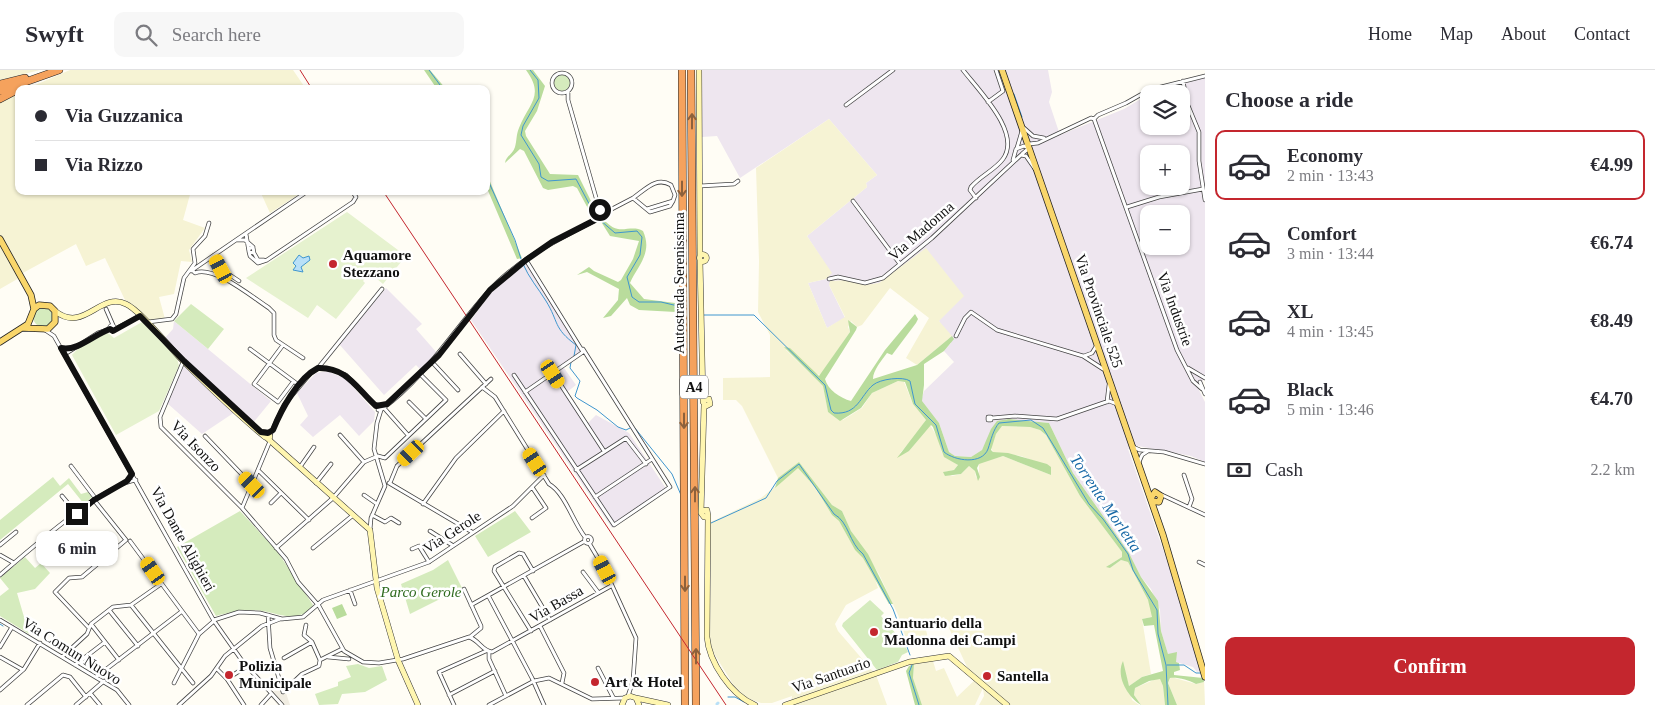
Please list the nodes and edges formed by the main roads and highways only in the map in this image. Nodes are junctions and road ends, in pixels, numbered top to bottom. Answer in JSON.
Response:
{"nodes":[{"id":1,"x":59,"y":70,"type":"edge"},
{"id":2,"x":682,"y":70,"type":"edge"},
{"id":3,"x":691,"y":70,"type":"edge"},
{"id":4,"x":1002,"y":70,"type":"edge"},
{"id":5,"x":42,"y":76,"type":"junction"},
{"id":6,"x":0,"y":84,"type":"edge"},
{"id":7,"x":17,"y":85,"type":"edge"},
{"id":8,"x":26,"y":85,"type":"edge"},
{"id":9,"x":15,"y":86,"type":"edge"},
{"id":10,"x":0,"y":91,"type":"edge"},
{"id":11,"x":15,"y":91,"type":"edge"},
{"id":12,"x":0,"y":99,"type":"edge"},
{"id":13,"x":0,"y":239,"type":"edge"},
{"id":14,"x":31,"y":295,"type":"junction"},
{"id":15,"x":43,"y":304,"type":"junction"},
{"id":16,"x":34,"y":309,"type":"junction"},
{"id":17,"x":31,"y":318,"type":"junction"},
{"id":18,"x":23,"y":328,"type":"junction"},
{"id":19,"x":37,"y":328,"type":"junction"},
{"id":20,"x":0,"y":342,"type":"edge"},
{"id":21,"x":1146,"y":483,"type":"junction"},
{"id":22,"x":1158,"y":493,"type":"junction"},
{"id":23,"x":1155,"y":500,"type":"junction"},
{"id":24,"x":1205,"y":677,"type":"edge"},
{"id":25,"x":685,"y":705,"type":"edge"},
{"id":26,"x":696,"y":705,"type":"edge"}],
"edges":[{"from":1,"to":5,"type":"highway"},
{"from":2,"to":25,"type":"highway","name":"Autostrada Serenissima","number":"A4","one_way":true},
{"from":26,"to":3,"type":"highway","name":"Autostrada Serenissima","number":"A4","one_way":true},
{"from":4,"to":21,"type":"main road","name":"Via Provinciale 525"},
{"from":5,"to":6,"type":"highway"},
{"from":5,"to":7,"type":"highway"},
{"from":5,"to":8,"type":"highway"},
{"from":9,"to":10,"type":"highway"},
{"from":11,"to":12,"type":"highway"},
{"from":13,"to":14,"type":"main road"},
{"from":14,"to":15,"type":"main road"},
{"from":14,"to":16,"type":"main road"},
{"from":15,"to":16,"type":"main road"},
{"from":15,"to":19,"type":"main road"},
{"from":16,"to":17,"type":"main road"},
{"from":17,"to":18,"type":"main road"},
{"from":17,"to":19,"type":"main road"},
{"from":18,"to":19,"type":"main road"},
{"from":18,"to":20,"type":"main road"},
{"from":21,"to":22,"type":"main road"},
{"from":21,"to":23,"type":"main road","name":"Via Provinciale 525"},
{"from":22,"to":23,"type":"main road","name":"Via Provinciale 525"},
{"from":22,"to":23,"type":"main road"},
{"from":23,"to":24,"type":"main road","name":"Via Provinciale 525"}]}
